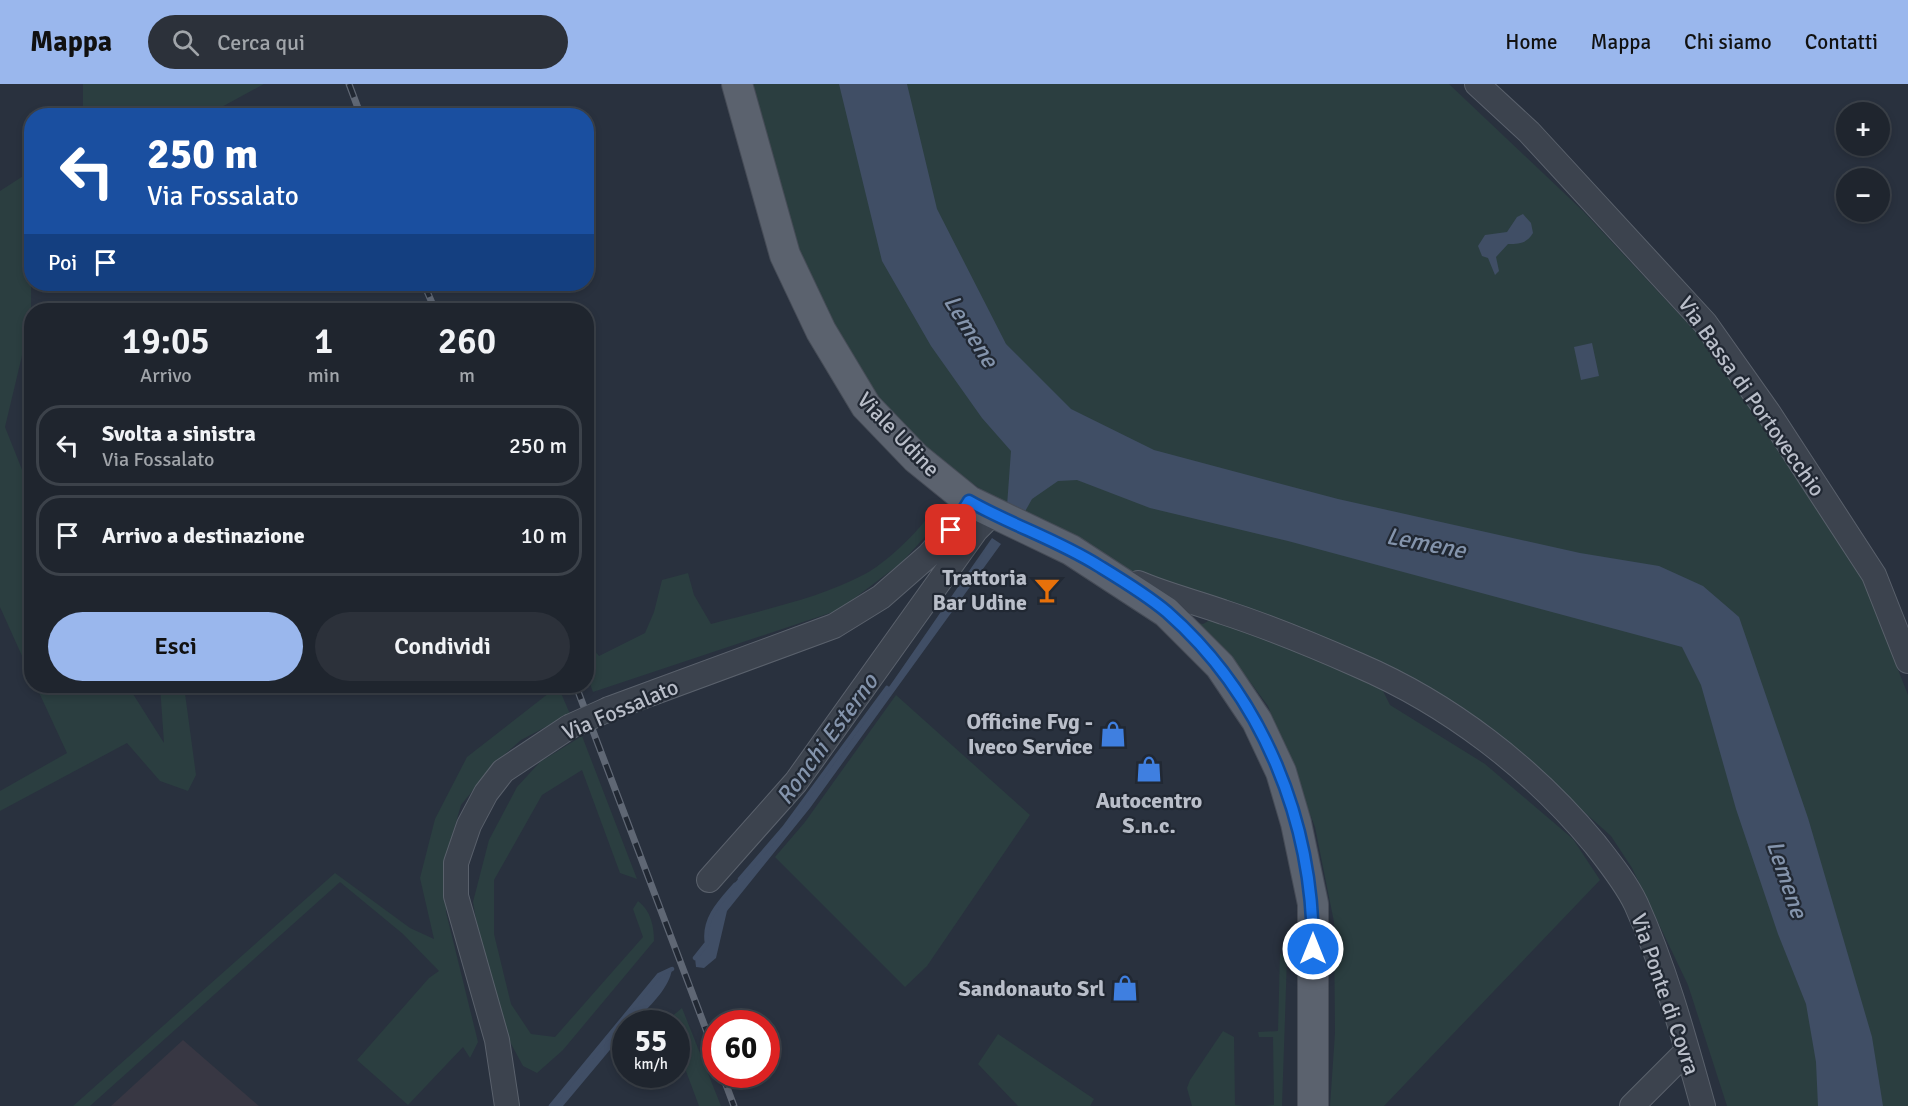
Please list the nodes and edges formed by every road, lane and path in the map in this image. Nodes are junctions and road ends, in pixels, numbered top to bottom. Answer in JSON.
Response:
{"nodes":[{"id":1,"x":737,"y":84,"type":"edge"},
{"id":2,"x":1477,"y":84,"type":"edge"},
{"id":3,"x":980,"y":507,"type":"junction"},
{"id":4,"x":1100,"y":566,"type":"junction"},
{"id":5,"x":1908,"y":661,"type":"edge"},
{"id":6,"x":710,"y":880,"type":"dead end"},
{"id":7,"x":1687,"y":1051,"type":"junction"},
{"id":8,"x":507,"y":1106,"type":"edge"},
{"id":9,"x":1313,"y":1106,"type":"edge"},
{"id":10,"x":1632,"y":1106,"type":"edge"},
{"id":11,"x":1703,"y":1106,"type":"edge"}],
"edges":[{"from":1,"to":3,"type":"main road","name":"Viale Udine"},
{"from":2,"to":5,"type":"street","name":"Via Bassa di Portovecchio"},
{"from":3,"to":4,"type":"main road","name":"Viale Udine"},
{"from":3,"to":6,"type":"street"},
{"from":3,"to":8,"type":"street","name":"Via Fossalato","bridge":true},
{"from":4,"to":7,"type":"street","name":"Via Ponte di Covra"},
{"from":4,"to":9,"type":"main road","name":"Viale Udine"},
{"from":7,"to":10,"type":"street"},
{"from":7,"to":11,"type":"street","name":"Via Ponte di Covra"}]}
